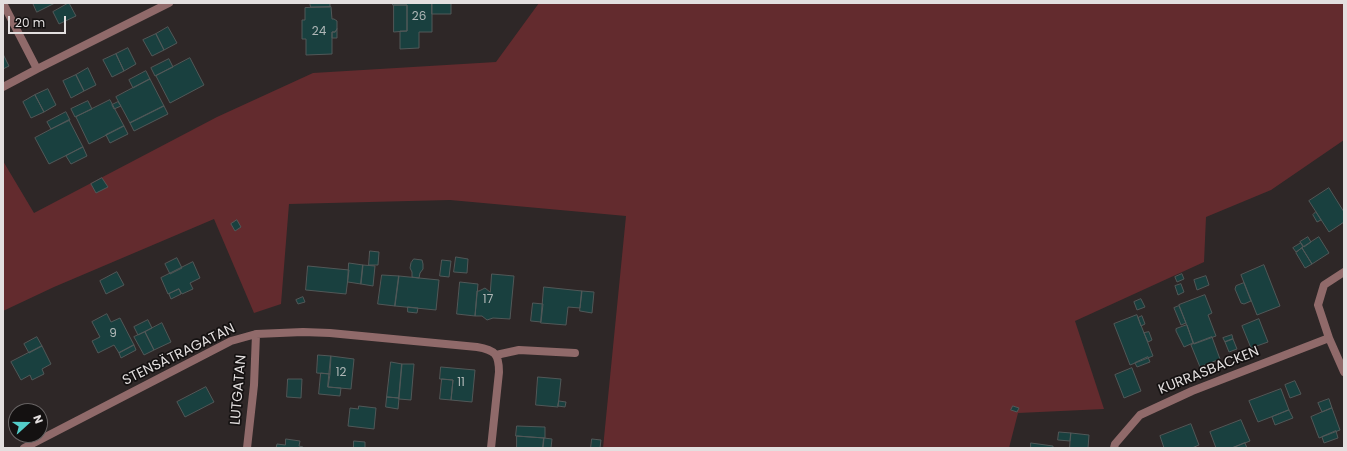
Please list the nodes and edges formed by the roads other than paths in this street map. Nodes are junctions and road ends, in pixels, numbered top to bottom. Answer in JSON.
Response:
{"nodes":[{"id":1,"x":3,"y":3,"type":"edge"},
{"id":2,"x":169,"y":3,"type":"edge"},
{"id":3,"x":37,"y":69,"type":"junction"},
{"id":4,"x":3,"y":87,"type":"edge"},
{"id":5,"x":1344,"y":272,"type":"edge"},
{"id":6,"x":256,"y":334,"type":"junction"},
{"id":7,"x":1329,"y":338,"type":"junction"},
{"id":8,"x":575,"y":353,"type":"dead end"},
{"id":9,"x":496,"y":355,"type":"junction"},
{"id":10,"x":1344,"y":372,"type":"edge"},
{"id":11,"x":24,"y":448,"type":"edge"},
{"id":12,"x":247,"y":448,"type":"edge"},
{"id":13,"x":491,"y":448,"type":"edge"},
{"id":14,"x":1114,"y":448,"type":"edge"}],
"edges":[{"from":1,"to":3,"type":"street"},
{"from":2,"to":3,"type":"street"},
{"from":3,"to":4,"type":"street"},
{"from":5,"to":7,"type":"street"},
{"from":6,"to":9,"type":"street","name":"STENSÄTRAGATAN"},
{"from":6,"to":11,"type":"street","name":"STENSÄTRAGATAN"},
{"from":6,"to":12,"type":"street","name":"LUTGATAN"},
{"from":7,"to":10,"type":"street"},
{"from":7,"to":14,"type":"street","name":"KURRASBACKEN"},
{"from":8,"to":9,"type":"street"},
{"from":9,"to":13,"type":"street"}]}
